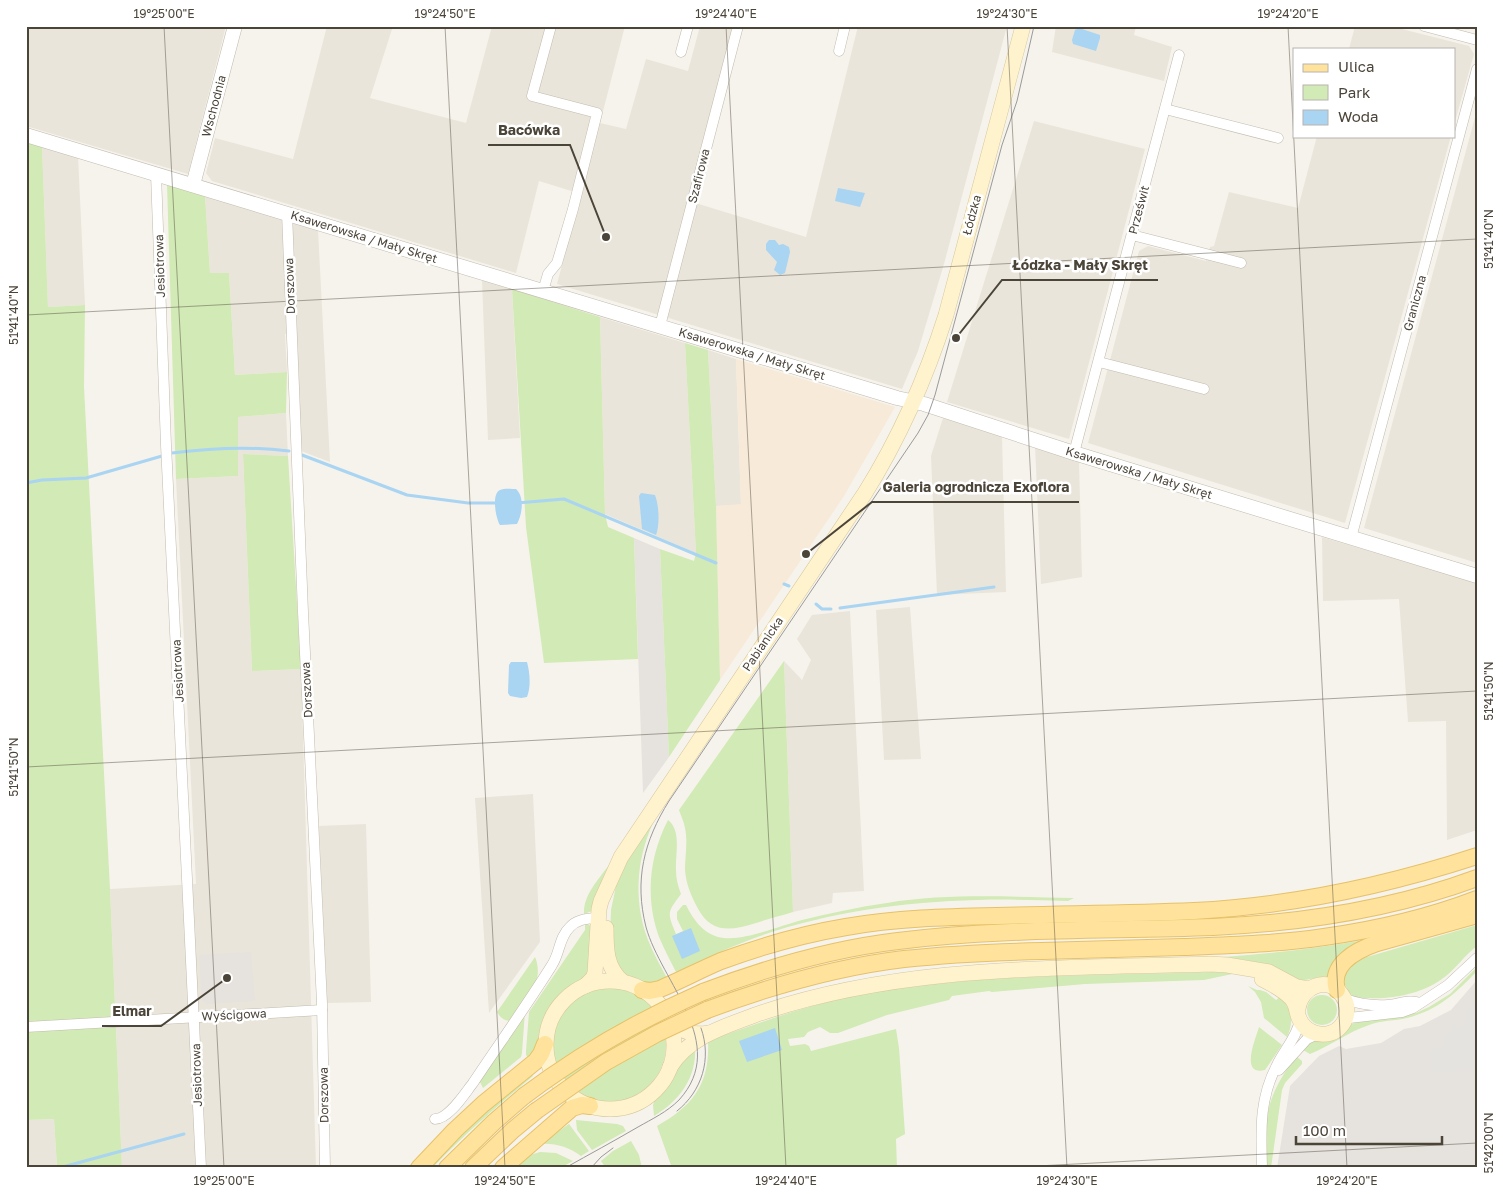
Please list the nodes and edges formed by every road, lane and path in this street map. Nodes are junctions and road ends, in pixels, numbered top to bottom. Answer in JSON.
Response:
{"nodes":[{"id":1,"x":235,"y":26,"type":"edge"},
{"id":2,"x":551,"y":26,"type":"edge"},
{"id":3,"x":688,"y":26,"type":"edge"},
{"id":4,"x":738,"y":26,"type":"edge"},
{"id":5,"x":845,"y":26,"type":"edge"},
{"id":6,"x":1023,"y":26,"type":"edge"},
{"id":7,"x":1424,"y":26,"type":"edge"},
{"id":8,"x":1477,"y":40,"type":"edge"},
{"id":9,"x":839,"y":51,"type":"dead end"},
{"id":10,"x":681,"y":52,"type":"dead end"},
{"id":11,"x":1179,"y":54,"type":"dead end"},
{"id":12,"x":1477,"y":69,"type":"edge"},
{"id":13,"x":1165,"y":109,"type":"junction"},
{"id":14,"x":26,"y":134,"type":"edge"},
{"id":15,"x":1278,"y":138,"type":"dead end"},
{"id":16,"x":156,"y":174,"type":"junction"},
{"id":17,"x":193,"y":185,"type":"junction"},
{"id":18,"x":287,"y":213,"type":"junction"},
{"id":19,"x":1132,"y":235,"type":"junction"},
{"id":20,"x":1241,"y":263,"type":"dead end"},
{"id":21,"x":543,"y":291,"type":"junction"},
{"id":22,"x":660,"y":326,"type":"junction"},
{"id":23,"x":1099,"y":362,"type":"junction"},
{"id":24,"x":1204,"y":389,"type":"dead end"},
{"id":25,"x":914,"y":401,"type":"junction"},
{"id":26,"x":1074,"y":453,"type":"junction"},
{"id":27,"x":1351,"y":538,"type":"junction"},
{"id":28,"x":1477,"y":576,"type":"edge"},
{"id":29,"x":1477,"y":856,"type":"edge"},
{"id":30,"x":1477,"y":878,"type":"edge"},
{"id":31,"x":609,"y":884,"type":"junction"},
{"id":32,"x":1477,"y":900,"type":"edge"},
{"id":33,"x":1477,"y":915,"type":"edge"},
{"id":34,"x":598,"y":918,"type":"junction"},
{"id":35,"x":1477,"y":958,"type":"edge"},
{"id":36,"x":1249,"y":969,"type":"junction"},
{"id":37,"x":623,"y":982,"type":"junction"},
{"id":38,"x":585,"y":986,"type":"junction"},
{"id":39,"x":1309,"y":989,"type":"junction"},
{"id":40,"x":642,"y":990,"type":"junction"},
{"id":41,"x":1341,"y":994,"type":"junction"},
{"id":42,"x":1420,"y":1003,"type":"junction"},
{"id":43,"x":322,"y":1010,"type":"junction"},
{"id":44,"x":1299,"y":1014,"type":"junction"},
{"id":45,"x":194,"y":1017,"type":"junction"},
{"id":46,"x":668,"y":1020,"type":"junction"},
{"id":47,"x":1344,"y":1022,"type":"junction"},
{"id":48,"x":26,"y":1027,"type":"edge"},
{"id":49,"x":708,"y":1034,"type":"junction"},
{"id":50,"x":1318,"y":1034,"type":"junction"},
{"id":51,"x":545,"y":1044,"type":"junction"},
{"id":52,"x":670,"y":1067,"type":"junction"},
{"id":53,"x":1266,"y":1092,"type":"junction"},
{"id":54,"x":590,"y":1106,"type":"junction"},
{"id":55,"x":435,"y":1119,"type":"dead end"},
{"id":56,"x":201,"y":1168,"type":"edge"},
{"id":57,"x":325,"y":1168,"type":"edge"},
{"id":58,"x":419,"y":1168,"type":"edge"},
{"id":59,"x":447,"y":1168,"type":"edge"},
{"id":60,"x":473,"y":1168,"type":"edge"},
{"id":61,"x":503,"y":1168,"type":"edge"},
{"id":62,"x":1262,"y":1168,"type":"edge"}],
"edges":[{"from":1,"to":17,"type":"street","name":"Wschodnia"},
{"from":2,"to":21,"type":"street"},
{"from":3,"to":10,"type":"street"},
{"from":4,"to":22,"type":"street","name":"Szafirowa"},
{"from":5,"to":9,"type":"street"},
{"from":6,"to":25,"type":"main road","name":"Łódzka"},
{"from":7,"to":8,"type":"street"},
{"from":11,"to":13,"type":"street","name":"Prześwit"},
{"from":12,"to":27,"type":"street","name":"Graniczna"},
{"from":13,"to":15,"type":"street"},
{"from":13,"to":19,"type":"street","name":"Prześwit"},
{"from":14,"to":16,"type":"street","name":"Ksawerowska / Mały Skręt"},
{"from":16,"to":17,"type":"street","name":"Ksawerowska / Mały Skręt"},
{"from":16,"to":45,"type":"street","name":"Jesiotrowa"},
{"from":17,"to":18,"type":"street","name":"Ksawerowska / Mały Skręt"},
{"from":18,"to":21,"type":"street","name":"Ksawerowska / Mały Skręt"},
{"from":18,"to":43,"type":"street","name":"Dorszowa"},
{"from":19,"to":20,"type":"street"},
{"from":19,"to":23,"type":"street","name":"Prześwit"},
{"from":21,"to":22,"type":"street","name":"Ksawerowska / Mały Skręt"},
{"from":22,"to":25,"type":"street","name":"Ksawerowska / Mały Skręt"},
{"from":23,"to":24,"type":"street"},
{"from":23,"to":26,"type":"street","name":"Prześwit"},
{"from":25,"to":26,"type":"street","name":"Ksawerowska / Mały Skręt"},
{"from":25,"to":31,"type":"main road","name":"Pabianicka"},
{"from":26,"to":27,"type":"street","name":"Ksawerowska / Mały Skręt"},
{"from":27,"to":28,"type":"street","name":"Ksawerowska / Mały Skręt"},
{"from":29,"to":40,"type":"main road"},
{"from":30,"to":59,"type":"main road","bridge":true},
{"from":31,"to":34,"type":"main road","name":"Pabianicka"},
{"from":31,"to":37,"type":"main road","name":"Pabianicka"},
{"from":32,"to":60,"type":"main road","bridge":true},
{"from":33,"to":41,"type":"main road"},
{"from":34,"to":38,"type":"main road","name":"Pabianicka"},
{"from":34,"to":55,"type":"street"},
{"from":35,"to":42,"type":"street"},
{"from":36,"to":39,"type":"main road"},
{"from":36,"to":44,"type":"main road"},
{"from":36,"to":49,"type":"main road"},
{"from":37,"to":38,"type":"main road"},
{"from":37,"to":40,"type":"main road"},
{"from":38,"to":51,"type":"main road"},
{"from":39,"to":41,"type":"main road"},
{"from":39,"to":44,"type":"main road"},
{"from":40,"to":46,"type":"main road"},
{"from":41,"to":42,"type":"street"},
{"from":41,"to":47,"type":"main road"},
{"from":42,"to":47,"type":"street"},
{"from":43,"to":45,"type":"street","name":"Wyścigowa"},
{"from":43,"to":57,"type":"street","name":"Dorszowa"},
{"from":44,"to":50,"type":"main road"},
{"from":44,"to":53,"type":"street"},
{"from":45,"to":48,"type":"street","name":"Wyścigowa"},
{"from":45,"to":56,"type":"street","name":"Jesiotrowa"},
{"from":46,"to":49,"type":"main road"},
{"from":46,"to":52,"type":"main road"},
{"from":47,"to":50,"type":"main road"},
{"from":49,"to":52,"type":"main road"},
{"from":50,"to":53,"type":"street"},
{"from":51,"to":54,"type":"main road"},
{"from":51,"to":58,"type":"main road"},
{"from":52,"to":54,"type":"main road"},
{"from":53,"to":62,"type":"street"},
{"from":54,"to":61,"type":"main road"}]}
